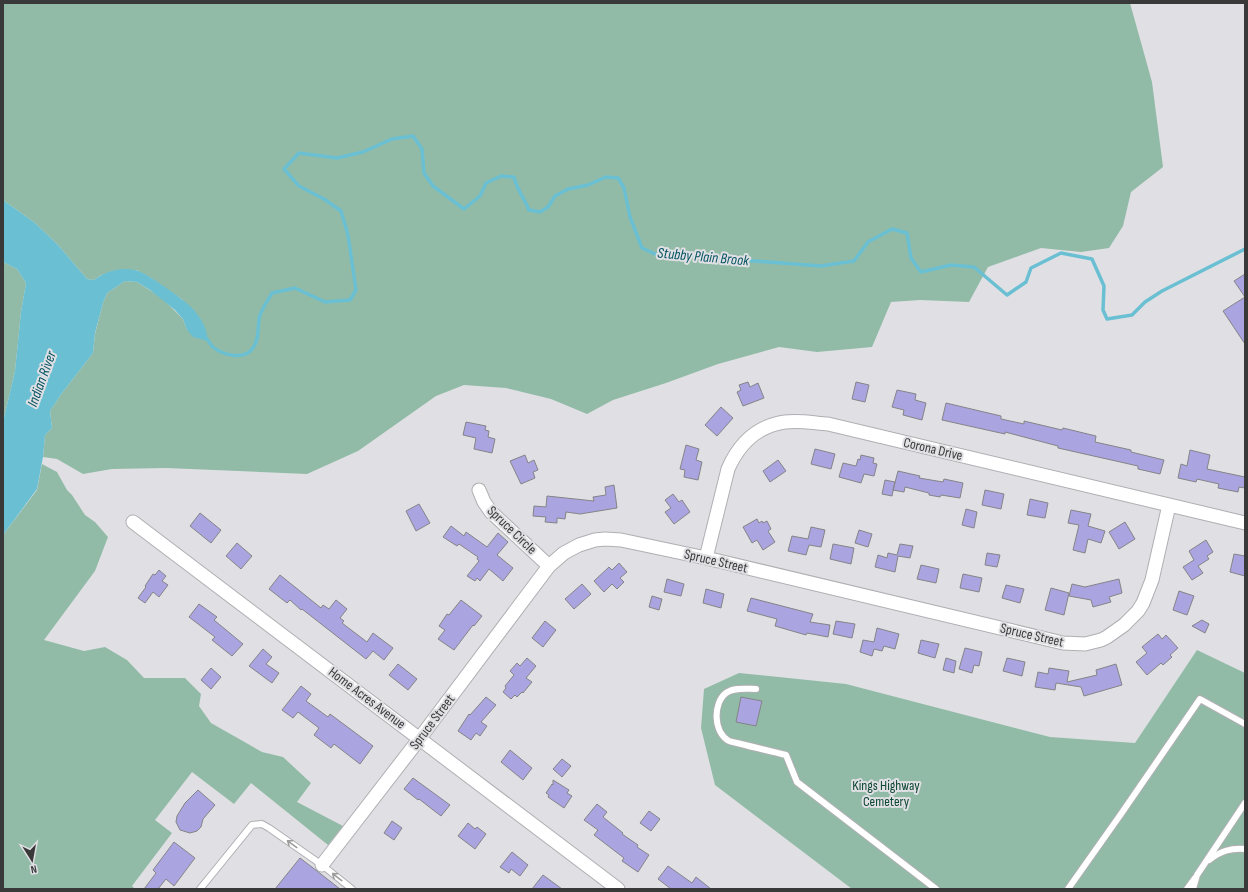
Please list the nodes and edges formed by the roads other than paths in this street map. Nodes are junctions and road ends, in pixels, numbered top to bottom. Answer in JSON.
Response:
{"nodes":[{"id":1,"x":479,"y":490,"type":"dead end"},
{"id":2,"x":1169,"y":505,"type":"junction"},
{"id":3,"x":133,"y":522,"type":"dead end"},
{"id":4,"x":1245,"y":523,"type":"edge"},
{"id":5,"x":706,"y":558,"type":"junction"},
{"id":6,"x":550,"y":566,"type":"junction"},
{"id":7,"x":756,"y":689,"type":"dead end"},
{"id":8,"x":1245,"y":724,"type":"edge"},
{"id":9,"x":420,"y":738,"type":"junction"},
{"id":10,"x":1245,"y":802,"type":"edge"},
{"id":11,"x":1245,"y":849,"type":"edge"},
{"id":12,"x":1206,"y":862,"type":"junction"},
{"id":13,"x":322,"y":865,"type":"junction"},
{"id":14,"x":1197,"y":875,"type":"junction"},
{"id":15,"x":200,"y":889,"type":"edge"},
{"id":16,"x":352,"y":889,"type":"edge"},
{"id":17,"x":618,"y":889,"type":"edge"},
{"id":18,"x":936,"y":889,"type":"edge"},
{"id":19,"x":1068,"y":889,"type":"edge"},
{"id":20,"x":1187,"y":889,"type":"edge"},
{"id":21,"x":1193,"y":889,"type":"edge"}],
"edges":[{"from":1,"to":6,"type":"street","name":"Spruce Circle"},
{"from":2,"to":4,"type":"street","name":"Corona Drive"},
{"from":2,"to":5,"type":"street","name":"Corona Drive"},
{"from":2,"to":5,"type":"street","name":"Spruce Street"},
{"from":3,"to":9,"type":"street","name":"Home Acres Avenue"},
{"from":5,"to":6,"type":"street","name":"Spruce Street"},
{"from":6,"to":9,"type":"street","name":"Spruce Street"},
{"from":7,"to":18,"type":"lane"},
{"from":8,"to":19,"type":"lane"},
{"from":9,"to":13,"type":"street","name":"Spruce Street"},
{"from":9,"to":17,"type":"street","name":"Home Acres Avenue"},
{"from":10,"to":12,"type":"lane"},
{"from":11,"to":12,"type":"lane"},
{"from":12,"to":14,"type":"lane"},
{"from":13,"to":15,"type":"lane","one_way":true},
{"from":16,"to":13,"type":"lane","one_way":true},
{"from":14,"to":20,"type":"lane"},
{"from":14,"to":21,"type":"lane"}]}
